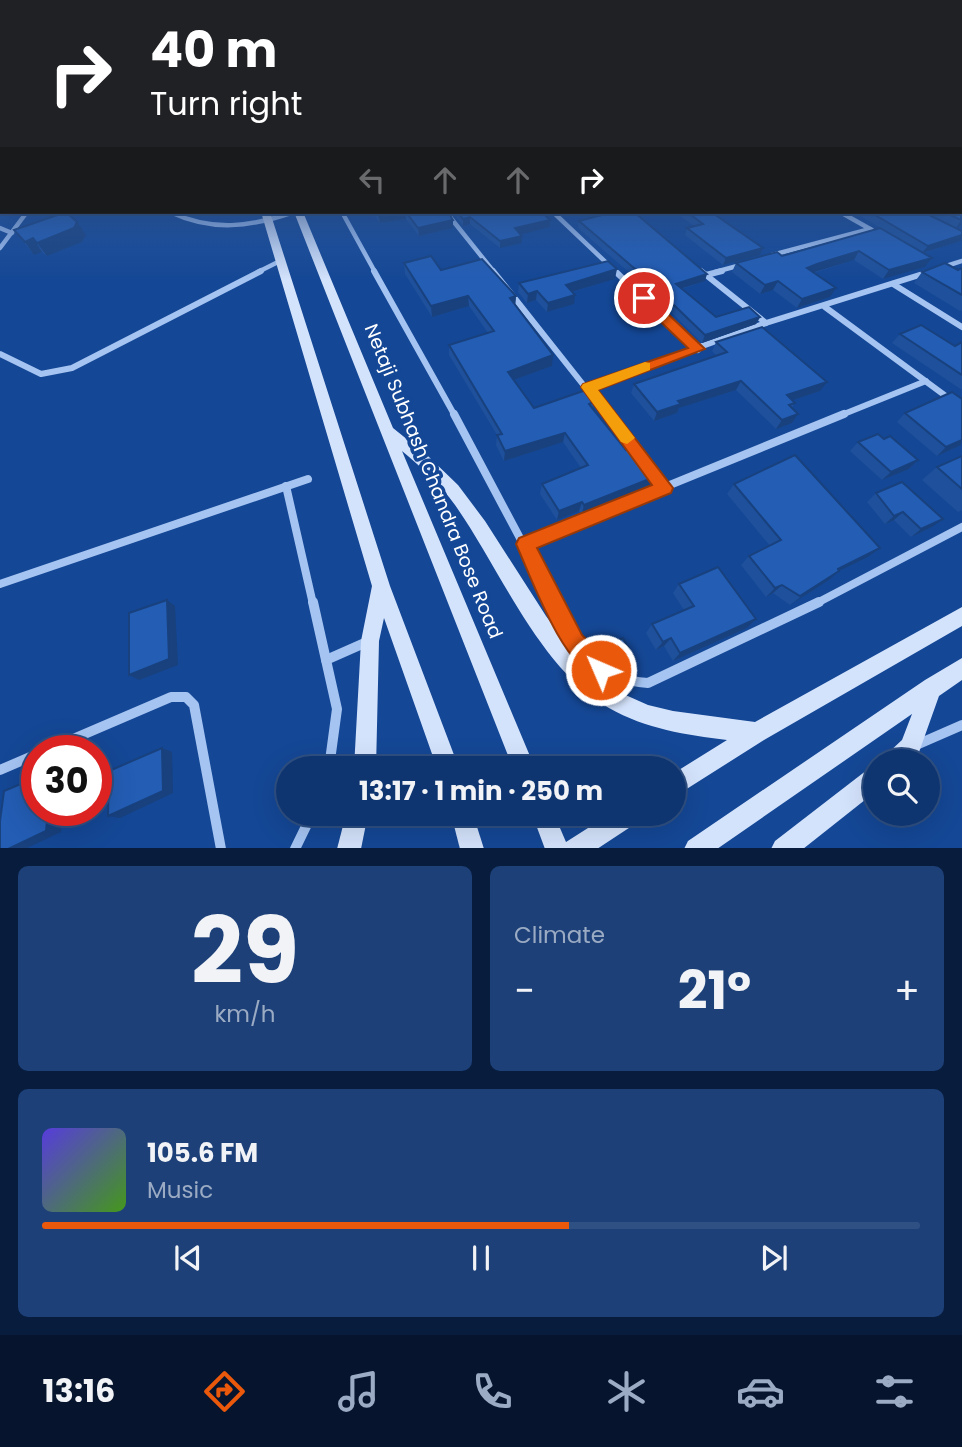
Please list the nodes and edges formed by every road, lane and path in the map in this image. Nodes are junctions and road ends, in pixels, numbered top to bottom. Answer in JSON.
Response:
{"nodes":[{"id":1,"x":26,"y":214,"type":"edge"},
{"id":2,"x":175,"y":214,"type":"edge"},
{"id":3,"x":284,"y":214,"type":"edge"},
{"id":4,"x":297,"y":214,"type":"edge"},
{"id":5,"x":343,"y":214,"type":"edge"},
{"id":6,"x":448,"y":214,"type":"edge"},
{"id":7,"x":555,"y":214,"type":"edge"},
{"id":8,"x":844,"y":214,"type":"edge"},
{"id":9,"x":266,"y":217,"type":"edge"},
{"id":10,"x":0,"y":228,"type":"edge"},
{"id":11,"x":870,"y":229,"type":"junction"},
{"id":12,"x":12,"y":233,"type":"junction"},
{"id":13,"x":881,"y":235,"type":"edge"},
{"id":14,"x":0,"y":248,"type":"edge"},
{"id":15,"x":770,"y":256,"type":"edge"},
{"id":16,"x":280,"y":261,"type":"junction"},
{"id":17,"x":962,"y":261,"type":"edge"},
{"id":18,"x":928,"y":262,"type":"edge"},
{"id":19,"x":744,"y":264,"type":"edge"},
{"id":20,"x":695,"y":266,"type":"edge"},
{"id":21,"x":939,"y":268,"type":"junction"},
{"id":22,"x":706,"y":275,"type":"junction"},
{"id":23,"x":893,"y":284,"type":"junction"},
{"id":24,"x":825,"y":307,"type":"junction"},
{"id":25,"x":766,"y":323,"type":"junction"},
{"id":26,"x":962,"y":327,"type":"edge"},
{"id":27,"x":698,"y":349,"type":"junction"},
{"id":28,"x":0,"y":354,"type":"edge"},
{"id":29,"x":926,"y":381,"type":"junction"},
{"id":30,"x":588,"y":387,"type":"junction"},
{"id":31,"x":962,"y":408,"type":"edge"},
{"id":32,"x":385,"y":429,"type":"junction"},
{"id":33,"x":308,"y":479,"type":"dead end"},
{"id":34,"x":286,"y":486,"type":"junction"},
{"id":35,"x":665,"y":488,"type":"junction"},
{"id":36,"x":962,"y":527,"type":"edge"},
{"id":37,"x":525,"y":544,"type":"junction"},
{"id":38,"x":0,"y":584,"type":"edge"},
{"id":39,"x":381,"y":586,"type":"junction"},
{"id":40,"x":962,"y":616,"type":"edge"},
{"id":41,"x":370,"y":640,"type":"junction"},
{"id":42,"x":326,"y":660,"type":"junction"},
{"id":43,"x":962,"y":668,"type":"edge"},
{"id":44,"x":932,"y":687,"type":"junction"},
{"id":45,"x":962,"y":725,"type":"edge"},
{"id":46,"x":757,"y":733,"type":"junction"},
{"id":47,"x":82,"y":735,"type":"edge"},
{"id":48,"x":905,"y":749,"type":"edge"},
{"id":49,"x":913,"y":749,"type":"edge"},
{"id":50,"x":331,"y":756,"type":"edge"},
{"id":51,"x":365,"y":756,"type":"edge"},
{"id":52,"x":444,"y":756,"type":"edge"},
{"id":53,"x":519,"y":756,"type":"edge"},
{"id":54,"x":21,"y":761,"type":"edge"},
{"id":55,"x":0,"y":770,"type":"edge"},
{"id":56,"x":686,"y":778,"type":"edge"},
{"id":57,"x":863,"y":787,"type":"edge"},
{"id":58,"x":306,"y":826,"type":"edge"},
{"id":59,"x":354,"y":826,"type":"edge"},
{"id":60,"x":465,"y":826,"type":"edge"},
{"id":61,"x":547,"y":826,"type":"edge"},
{"id":62,"x":611,"y":826,"type":"edge"},
{"id":63,"x":221,"y":848,"type":"edge"},
{"id":64,"x":295,"y":848,"type":"edge"},
{"id":65,"x":349,"y":848,"type":"edge"},
{"id":66,"x":472,"y":848,"type":"edge"},
{"id":67,"x":557,"y":848,"type":"edge"},
{"id":68,"x":577,"y":848,"type":"edge"},
{"id":69,"x":697,"y":848,"type":"edge"},
{"id":70,"x":784,"y":848,"type":"edge"}],
"edges":[{"from":1,"to":12,"type":"street"},
{"from":2,"to":9,"type":"street"},
{"from":3,"to":9,"type":"street"},
{"from":4,"to":32,"type":"main road","name":"Netaji Subhash Chandra Bose Road"},
{"from":5,"to":37,"type":"street"},
{"from":6,"to":30,"type":"street"},
{"from":7,"to":27,"type":"street"},
{"from":8,"to":11,"type":"street"},
{"from":9,"to":16,"type":"main road"},
{"from":10,"to":12,"type":"street"},
{"from":11,"to":13,"type":"street"},
{"from":11,"to":15,"type":"street"},
{"from":12,"to":14,"type":"street"},
{"from":16,"to":28,"type":"street"},
{"from":16,"to":39,"type":"main road"},
{"from":17,"to":21,"type":"street"},
{"from":18,"to":21,"type":"street"},
{"from":19,"to":22,"type":"street"},
{"from":20,"to":22,"type":"street"},
{"from":21,"to":23,"type":"street"},
{"from":22,"to":25,"type":"street"},
{"from":23,"to":24,"type":"street"},
{"from":23,"to":26,"type":"street"},
{"from":24,"to":25,"type":"street"},
{"from":24,"to":29,"type":"street"},
{"from":25,"to":27,"type":"street"},
{"from":27,"to":30,"type":"street"},
{"from":29,"to":31,"type":"street"},
{"from":29,"to":35,"type":"street"},
{"from":30,"to":35,"type":"street"},
{"from":32,"to":46,"type":"main road"},
{"from":32,"to":53,"type":"main road","name":"Netaji Subhash Chandra Bose Road"},
{"from":33,"to":34,"type":"street"},
{"from":34,"to":38,"type":"street"},
{"from":34,"to":42,"type":"street"},
{"from":35,"to":37,"type":"street"},
{"from":36,"to":37,"type":"street"},
{"from":39,"to":41,"type":"main road"},
{"from":39,"to":52,"type":"main road"},
{"from":40,"to":46,"type":"main road"},
{"from":41,"to":42,"type":"street"},
{"from":41,"to":51,"type":"main road"},
{"from":42,"to":50,"type":"street"},
{"from":43,"to":44,"type":"main road"},
{"from":44,"to":48,"type":"main road"},
{"from":44,"to":69,"type":"main road"},
{"from":45,"to":49,"type":"street"},
{"from":46,"to":56,"type":"main road"},
{"from":47,"to":63,"type":"street"},
{"from":54,"to":55,"type":"street"},
{"from":57,"to":70,"type":"main road"},
{"from":58,"to":64,"type":"street"},
{"from":59,"to":65,"type":"main road"},
{"from":60,"to":66,"type":"main road"},
{"from":61,"to":67,"type":"main road"},
{"from":62,"to":68,"type":"main road"}]}
